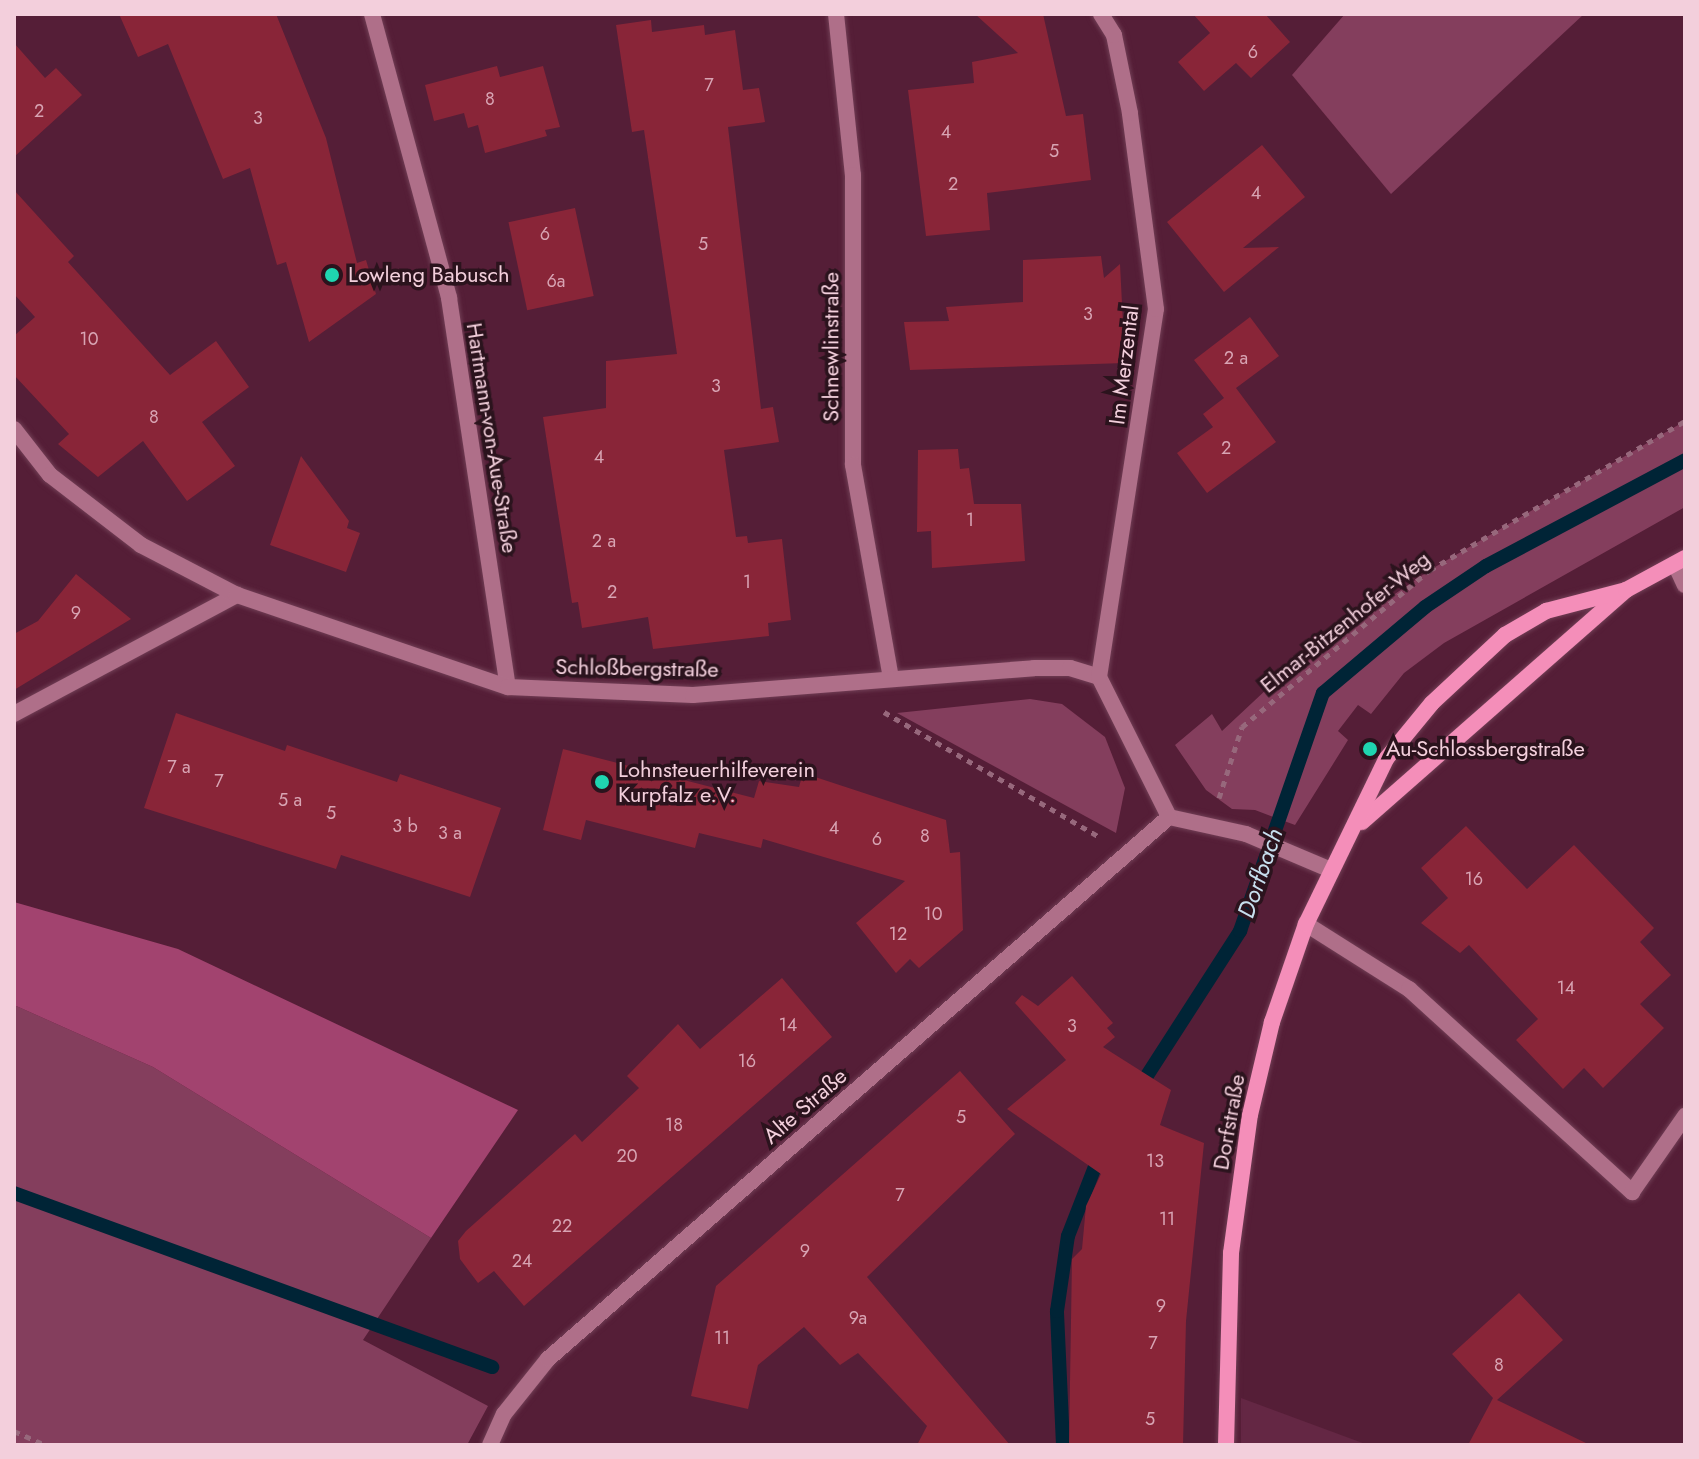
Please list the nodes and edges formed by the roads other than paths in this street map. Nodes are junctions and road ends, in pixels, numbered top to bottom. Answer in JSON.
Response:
{"nodes":[{"id":1,"x":372,"y":14,"type":"edge"},
{"id":2,"x":836,"y":14,"type":"edge"},
{"id":3,"x":1101,"y":14,"type":"edge"},
{"id":4,"x":14,"y":429,"type":"edge"},
{"id":5,"x":1680,"y":561,"type":"edge"},
{"id":6,"x":1685,"y":585,"type":"edge"},
{"id":7,"x":1626,"y":590,"type":"junction"},
{"id":8,"x":237,"y":595,"type":"junction"},
{"id":9,"x":1099,"y":677,"type":"junction"},
{"id":10,"x":891,"y":678,"type":"junction"},
{"id":11,"x":508,"y":687,"type":"junction"},
{"id":12,"x":14,"y":714,"type":"edge"},
{"id":13,"x":1169,"y":817,"type":"junction"},
{"id":14,"x":1357,"y":826,"type":"junction"},
{"id":15,"x":1331,"y":870,"type":"junction"},
{"id":16,"x":1306,"y":924,"type":"junction"},
{"id":17,"x":1685,"y":1116,"type":"edge"},
{"id":18,"x":490,"y":1445,"type":"edge"},
{"id":19,"x":1226,"y":1445,"type":"edge"}],
"edges":[{"from":1,"to":11,"type":"street","name":"Hartmann-von-Aue-Straße"},
{"from":2,"to":10,"type":"street","name":"Schnewlinstraße"},
{"from":3,"to":9,"type":"street","name":"Im Merzental"},
{"from":4,"to":8,"type":"street","name":"Schloßbergstraße"},
{"from":5,"to":6,"type":"street"},
{"from":5,"to":7,"type":"main road","name":"Dorfstraße"},
{"from":7,"to":14,"type":"main road","name":"Dorfstraße"},
{"from":7,"to":14,"type":"main road","name":"Dorfstraße"},
{"from":8,"to":11,"type":"street","name":"Schloßbergstraße"},
{"from":8,"to":12,"type":"street"},
{"from":9,"to":10,"type":"street","name":"Schloßbergstraße"},
{"from":9,"to":13,"type":"street"},
{"from":10,"to":11,"type":"street","name":"Schloßbergstraße"},
{"from":13,"to":15,"type":"street"},
{"from":13,"to":18,"type":"street","name":"Alte Straße"},
{"from":14,"to":15,"type":"main road","name":"Dorfstraße"},
{"from":15,"to":16,"type":"main road","name":"Dorfstraße"},
{"from":16,"to":17,"type":"street"},
{"from":16,"to":19,"type":"main road","name":"Dorfstraße"}]}
